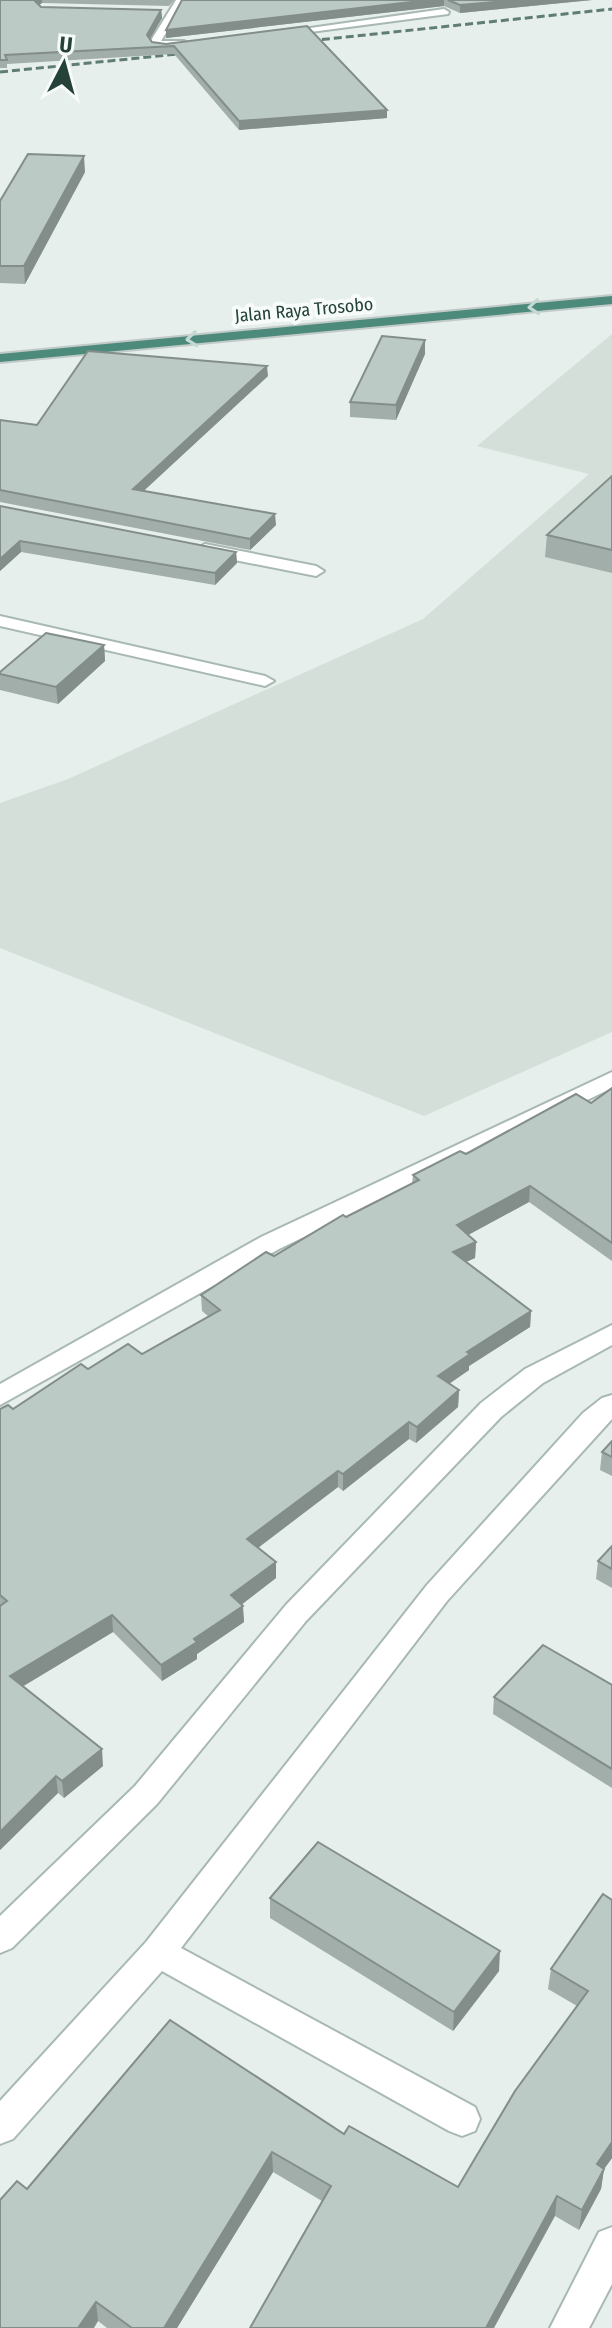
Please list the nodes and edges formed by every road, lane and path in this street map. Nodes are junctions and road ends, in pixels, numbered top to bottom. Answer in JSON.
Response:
{"nodes":[{"id":1,"x":196,"y":0,"type":"edge"},
{"id":2,"x":426,"y":0,"type":"edge"},
{"id":3,"x":179,"y":4,"type":"edge"},
{"id":4,"x":161,"y":11,"type":"edge"},
{"id":5,"x":271,"y":34,"type":"edge"},
{"id":6,"x":197,"y":43,"type":"edge"},
{"id":7,"x":612,"y":287,"type":"edge"},
{"id":8,"x":612,"y":300,"type":"edge"},
{"id":9,"x":0,"y":344,"type":"edge"},
{"id":10,"x":0,"y":358,"type":"edge"},
{"id":11,"x":181,"y":544,"type":"edge"},
{"id":12,"x":316,"y":571,"type":"dead end"},
{"id":13,"x":0,"y":621,"type":"edge"},
{"id":14,"x":265,"y":681,"type":"dead end"},
{"id":15,"x":612,"y":1079,"type":"edge"},
{"id":16,"x":612,"y":1334,"type":"edge"},
{"id":17,"x":0,"y":1396,"type":"edge"},
{"id":18,"x":612,"y":1405,"type":"edge"},
{"id":19,"x":0,"y":1938,"type":"edge"},
{"id":20,"x":158,"y":1952,"type":"junction"},
{"id":21,"x":462,"y":2119,"type":"dead end"},
{"id":22,"x":0,"y":2127,"type":"edge"},
{"id":23,"x":612,"y":2245,"type":"edge"},
{"id":24,"x":569,"y":2328,"type":"edge"}],
"edges":[{"from":1,"to":3,"type":"street"},
{"from":2,"to":5,"type":"street"},
{"from":3,"to":4,"type":"street"},
{"from":3,"to":6,"type":"street"},
{"from":7,"to":9,"type":"highway","name":"Jalan Raya Trosobo"},
{"from":8,"to":10,"type":"highway","name":"Jalan Raya Trosobo","one_way":true},
{"from":11,"to":12,"type":"street"},
{"from":13,"to":14,"type":"street"},
{"from":15,"to":17,"type":"street"},
{"from":16,"to":19,"type":"street"},
{"from":18,"to":20,"type":"street"},
{"from":20,"to":21,"type":"street"},
{"from":20,"to":22,"type":"street"},
{"from":23,"to":24,"type":"street"}]}
